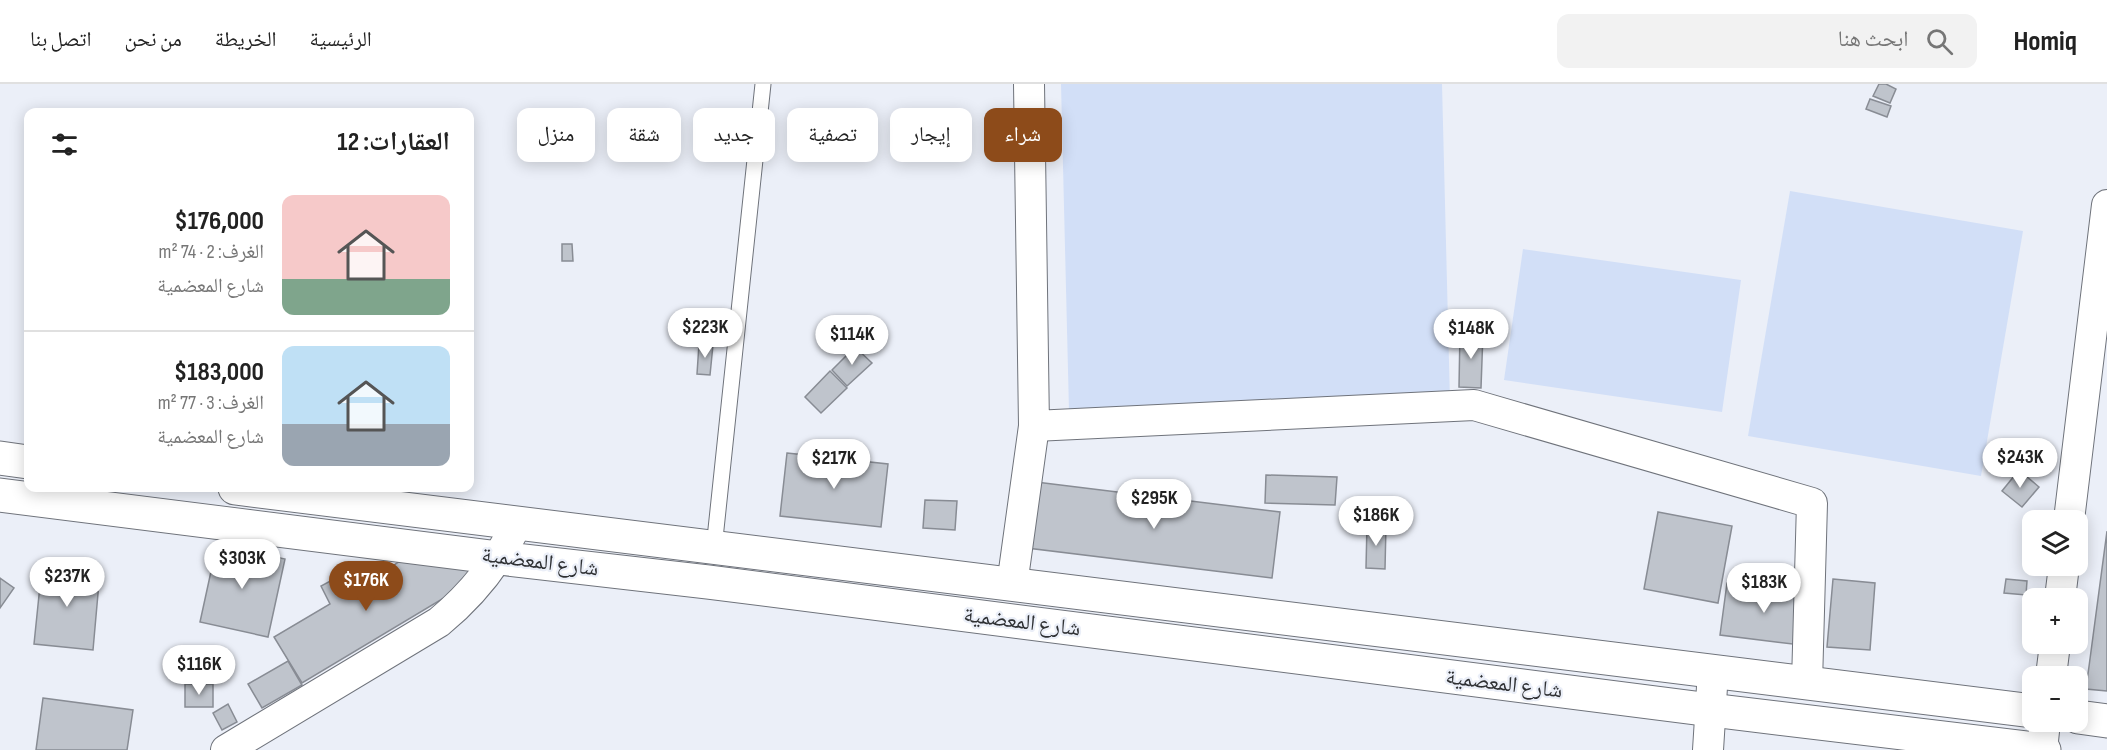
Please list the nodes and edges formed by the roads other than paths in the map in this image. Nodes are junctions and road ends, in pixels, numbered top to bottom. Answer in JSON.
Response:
{"nodes":[{"id":1,"x":763,"y":84,"type":"edge"},
{"id":2,"x":1029,"y":84,"type":"edge"},
{"id":3,"x":2107,"y":205,"type":"edge"},
{"id":4,"x":2103,"y":296,"type":"edge"},
{"id":5,"x":1034,"y":426,"type":"junction"},
{"id":6,"x":0,"y":458,"type":"edge"},
{"id":7,"x":24,"y":461,"type":"edge"},
{"id":8,"x":267,"y":492,"type":"edge"},
{"id":9,"x":0,"y":495,"type":"edge"},
{"id":10,"x":2071,"y":510,"type":"edge"},
{"id":11,"x":517,"y":523,"type":"junction"},
{"id":12,"x":714,"y":548,"type":"junction"},
{"id":13,"x":499,"y":558,"type":"junction"},
{"id":14,"x":1012,"y":585,"type":"junction"},
{"id":15,"x":1371,"y":629,"type":"junction"},
{"id":16,"x":1367,"y":666,"type":"junction"},
{"id":17,"x":1713,"y":671,"type":"junction"},
{"id":18,"x":1807,"y":683,"type":"junction"},
{"id":19,"x":1711,"y":710,"type":"junction"},
{"id":20,"x":2022,"y":710,"type":"edge"},
{"id":21,"x":2088,"y":718,"type":"edge"},
{"id":22,"x":2107,"y":721,"type":"edge"},
{"id":23,"x":2044,"y":732,"type":"edge"},
{"id":24,"x":226,"y":750,"type":"edge"},
{"id":25,"x":1708,"y":750,"type":"edge"},
{"id":26,"x":2043,"y":750,"type":"edge"}],
"edges":[{"from":1,"to":12,"type":"lane"},
{"from":2,"to":5,"type":"street"},
{"from":3,"to":4,"type":"street"},
{"from":4,"to":10,"type":"street"},
{"from":5,"to":14,"type":"street"},
{"from":5,"to":18,"type":"street"},
{"from":6,"to":7,"type":"main road"},
{"from":8,"to":11,"type":"main road","name":"شارع المعضمية"},
{"from":9,"to":13,"type":"main road","name":"شارع المعضمية"},
{"from":11,"to":12,"type":"main road","name":"شارع المعضمية"},
{"from":11,"to":13,"type":"street"},
{"from":12,"to":14,"type":"main road","name":"شارع المعضمية"},
{"from":13,"to":16,"type":"main road","name":"شارع المعضمية"},
{"from":13,"to":24,"type":"street"},
{"from":14,"to":15,"type":"main road","name":"شارع المعضمية"},
{"from":15,"to":16,"type":"main road"},
{"from":15,"to":17,"type":"main road","name":"شارع المعضمية"},
{"from":16,"to":19,"type":"main road","name":"شارع المعضمية"},
{"from":17,"to":18,"type":"main road","name":"شارع المعضمية"},
{"from":17,"to":19,"type":"street"},
{"from":18,"to":20,"type":"main road","name":"شارع المعضمية"},
{"from":19,"to":25,"type":"street"},
{"from":19,"to":26,"type":"main road","name":"شارع المعضمية"},
{"from":21,"to":22,"type":"main road"},
{"from":23,"to":26,"type":"street"}]}
